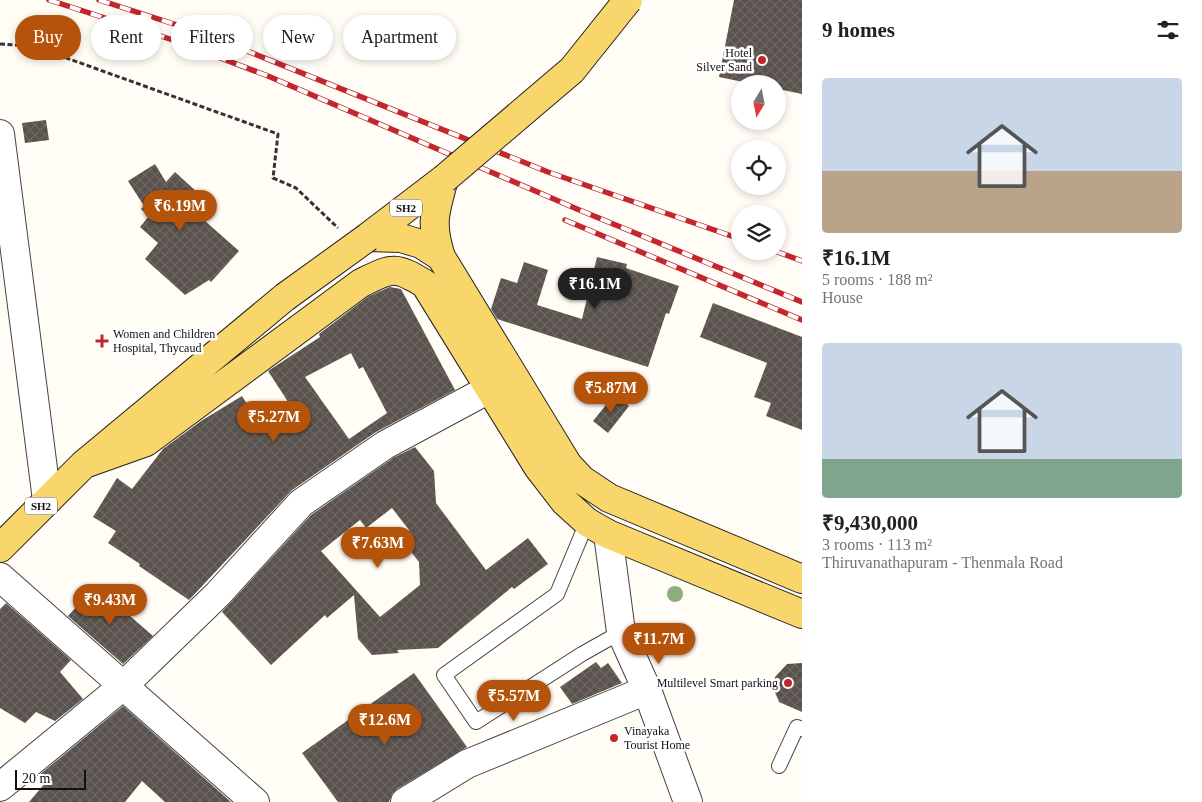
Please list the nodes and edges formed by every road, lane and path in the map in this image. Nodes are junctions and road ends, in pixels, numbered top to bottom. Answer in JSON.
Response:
{"nodes":[{"id":1,"x":628,"y":0,"type":"edge"},
{"id":2,"x":0,"y":44,"type":"edge"},
{"id":3,"x":0,"y":134,"type":"edge"},
{"id":4,"x":444,"y":178,"type":"junction"},
{"id":5,"x":362,"y":241,"type":"junction"},
{"id":6,"x":441,"y":258,"type":"junction"},
{"id":7,"x":490,"y":388,"type":"junction"},
{"id":8,"x":84,"y":464,"type":"junction"},
{"id":9,"x":48,"y":500,"type":"junction"},
{"id":10,"x":597,"y":528,"type":"junction"},
{"id":11,"x":0,"y":548,"type":"edge"},
{"id":12,"x":0,"y":577,"type":"edge"},
{"id":13,"x":802,"y":579,"type":"edge"},
{"id":14,"x":802,"y":614,"type":"edge"},
{"id":15,"x":621,"y":632,"type":"junction"},
{"id":16,"x":123,"y":686,"type":"junction"},
{"id":17,"x":647,"y":690,"type":"junction"},
{"id":18,"x":802,"y":729,"type":"edge"},
{"id":19,"x":779,"y":766,"type":"dead end"},
{"id":20,"x":0,"y":787,"type":"edge"},
{"id":21,"x":255,"y":802,"type":"edge"},
{"id":22,"x":405,"y":802,"type":"edge"},
{"id":23,"x":688,"y":802,"type":"edge"}],
"edges":[{"from":1,"to":4,"type":"main road","bridge":true},
{"from":2,"to":5,"type":"path"},
{"from":3,"to":9,"type":"street"},
{"from":4,"to":5,"type":"main road","number":"SH2"},
{"from":4,"to":6,"type":"main road"},
{"from":5,"to":6,"type":"main road"},
{"from":5,"to":8,"type":"main road","number":"SH2","bridge":true},
{"from":6,"to":13,"type":"main road"},
{"from":7,"to":8,"type":"main road"},
{"from":7,"to":10,"type":"main road"},
{"from":7,"to":16,"type":"street"},
{"from":8,"to":9,"type":"main road","number":"SH2"},
{"from":9,"to":11,"type":"main road","number":"SH2"},
{"from":10,"to":14,"type":"main road"},
{"from":10,"to":15,"type":"street"},
{"from":10,"to":15,"type":"lane"},
{"from":12,"to":16,"type":"street"},
{"from":15,"to":17,"type":"street"},
{"from":16,"to":20,"type":"street"},
{"from":16,"to":21,"type":"street"},
{"from":17,"to":22,"type":"street"},
{"from":17,"to":23,"type":"street"},
{"from":18,"to":19,"type":"lane"}]}
